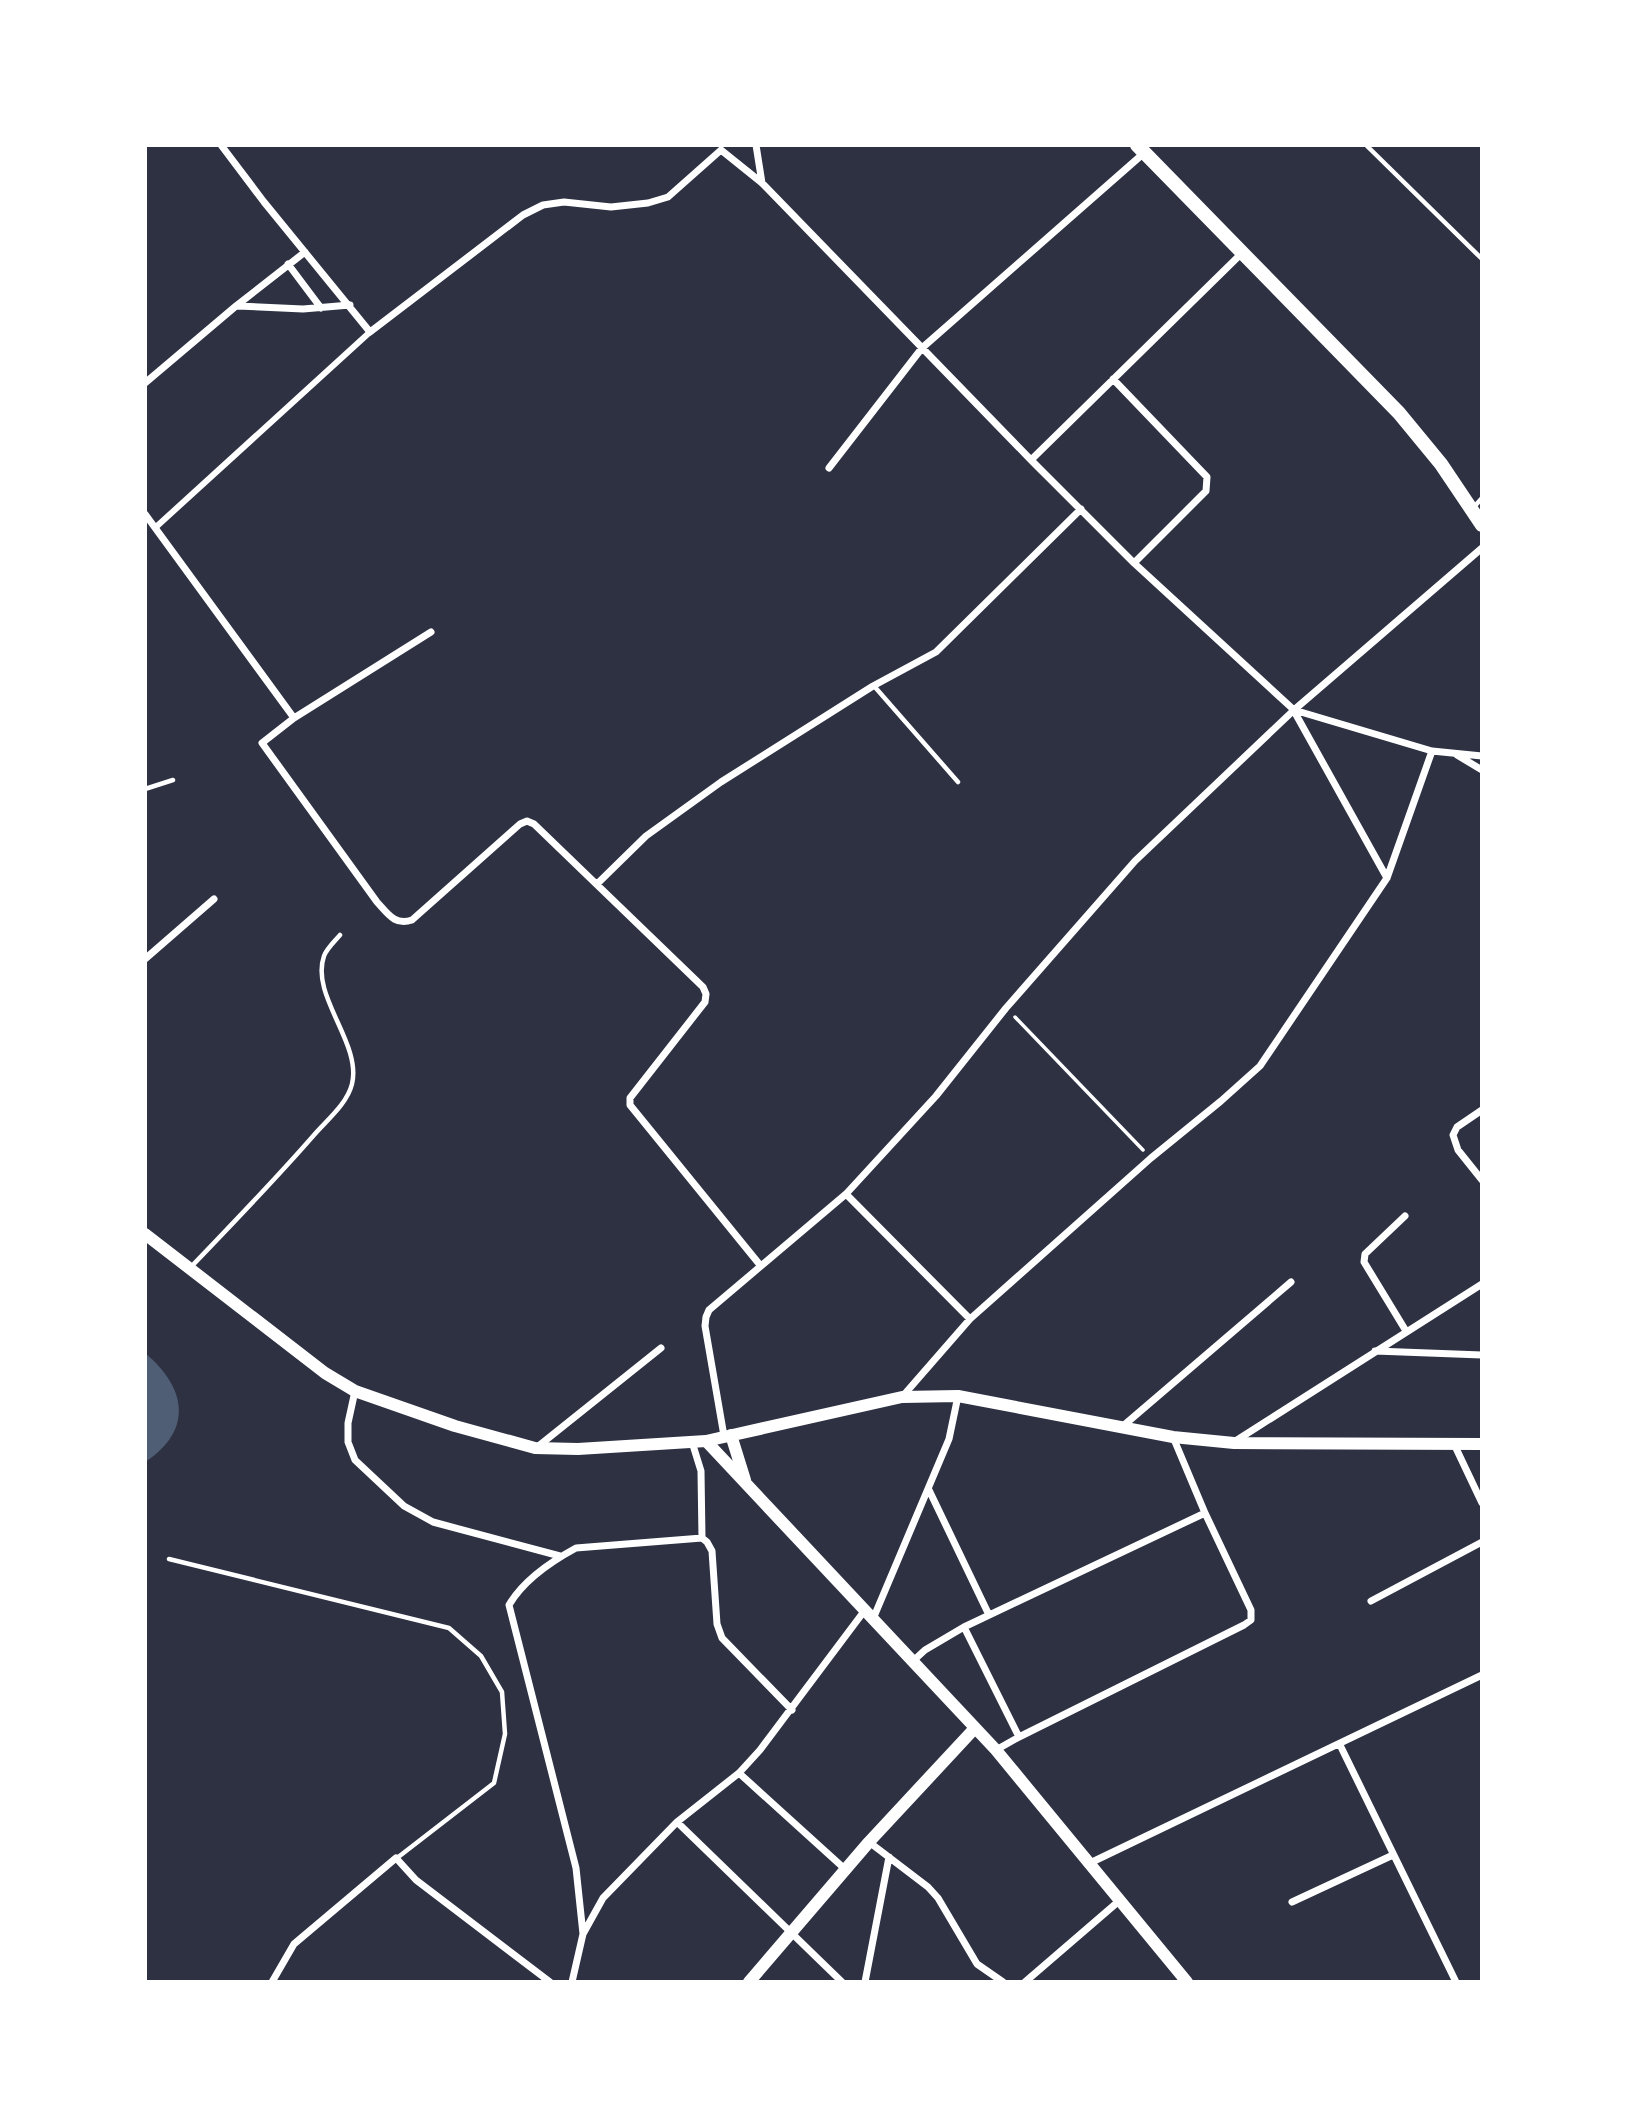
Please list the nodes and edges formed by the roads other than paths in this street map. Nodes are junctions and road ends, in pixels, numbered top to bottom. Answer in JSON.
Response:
{"nodes":[{"id":1,"x":221,"y":145,"type":"edge"},
{"id":2,"x":756,"y":145,"type":"edge"},
{"id":3,"x":1366,"y":145,"type":"edge"},
{"id":4,"x":724,"y":148,"type":"edge"},
{"id":5,"x":1140,"y":149,"type":"edge"},
{"id":6,"x":762,"y":183,"type":"junction"},
{"id":7,"x":1243,"y":251,"type":"junction"},
{"id":8,"x":305,"y":252,"type":"junction"},
{"id":9,"x":1482,"y":259,"type":"edge"},
{"id":10,"x":288,"y":264,"type":"junction"},
{"id":11,"x":351,"y":305,"type":"junction"},
{"id":12,"x":236,"y":306,"type":"junction"},
{"id":13,"x":321,"y":308,"type":"junction"},
{"id":14,"x":370,"y":331,"type":"junction"},
{"id":15,"x":922,"y":348,"type":"junction"},
{"id":16,"x":1113,"y":379,"type":"junction"},
{"id":17,"x":145,"y":383,"type":"edge"},
{"id":18,"x":1031,"y":460,"type":"junction"},
{"id":19,"x":829,"y":468,"type":"dead end"},
{"id":20,"x":1482,"y":498,"type":"edge"},
{"id":21,"x":1081,"y":509,"type":"junction"},
{"id":22,"x":1471,"y":510,"type":"junction"},
{"id":23,"x":145,"y":514,"type":"edge"},
{"id":24,"x":1482,"y":525,"type":"edge"},
{"id":25,"x":156,"y":527,"type":"junction"},
{"id":26,"x":1482,"y":548,"type":"edge"},
{"id":27,"x":1134,"y":563,"type":"junction"},
{"id":28,"x":431,"y":632,"type":"dead end"},
{"id":29,"x":873,"y":686,"type":"junction"},
{"id":30,"x":1294,"y":710,"type":"junction"},
{"id":31,"x":294,"y":718,"type":"junction"},
{"id":32,"x":1432,"y":751,"type":"junction"},
{"id":33,"x":1454,"y":753,"type":"junction"},
{"id":34,"x":1482,"y":756,"type":"edge"},
{"id":35,"x":1482,"y":770,"type":"edge"},
{"id":36,"x":173,"y":780,"type":"dead end"},
{"id":37,"x":958,"y":782,"type":"dead end"},
{"id":38,"x":145,"y":789,"type":"edge"},
{"id":39,"x":1387,"y":878,"type":"junction"},
{"id":40,"x":597,"y":884,"type":"junction"},
{"id":41,"x":214,"y":899,"type":"dead end"},
{"id":42,"x":341,"y":935,"type":"dead end"},
{"id":43,"x":145,"y":959,"type":"edge"},
{"id":44,"x":1482,"y":1110,"type":"edge"},
{"id":45,"x":1482,"y":1180,"type":"edge"},
{"id":46,"x":846,"y":1194,"type":"junction"},
{"id":47,"x":1405,"y":1216,"type":"dead end"},
{"id":48,"x":145,"y":1234,"type":"edge"},
{"id":49,"x":760,"y":1265,"type":"junction"},
{"id":50,"x":189,"y":1268,"type":"junction"},
{"id":51,"x":1291,"y":1282,"type":"dead end"},
{"id":52,"x":1480,"y":1288,"type":"edge"},
{"id":53,"x":970,"y":1319,"type":"junction"},
{"id":54,"x":1406,"y":1331,"type":"junction"},
{"id":55,"x":661,"y":1348,"type":"dead end"},
{"id":56,"x":1374,"y":1351,"type":"junction"},
{"id":57,"x":1482,"y":1355,"type":"edge"},
{"id":58,"x":355,"y":1391,"type":"junction"},
{"id":59,"x":957,"y":1396,"type":"junction"},
{"id":60,"x":902,"y":1397,"type":"junction"},
{"id":61,"x":1123,"y":1427,"type":"junction"},
{"id":62,"x":727,"y":1436,"type":"junction"},
{"id":63,"x":1173,"y":1437,"type":"junction"},
{"id":64,"x":706,"y":1441,"type":"junction"},
{"id":65,"x":692,"y":1442,"type":"junction"},
{"id":66,"x":1234,"y":1443,"type":"junction"},
{"id":67,"x":1453,"y":1444,"type":"junction"},
{"id":68,"x":1482,"y":1444,"type":"edge"},
{"id":69,"x":535,"y":1448,"type":"junction"},
{"id":70,"x":746,"y":1484,"type":"junction"},
{"id":71,"x":929,"y":1490,"type":"junction"},
{"id":72,"x":1482,"y":1503,"type":"edge"},
{"id":73,"x":1205,"y":1513,"type":"junction"},
{"id":74,"x":702,"y":1538,"type":"junction"},
{"id":75,"x":1482,"y":1542,"type":"edge"},
{"id":76,"x":560,"y":1556,"type":"junction"},
{"id":77,"x":169,"y":1559,"type":"dead end"},
{"id":78,"x":1371,"y":1601,"type":"dead end"},
{"id":79,"x":869,"y":1615,"type":"junction"},
{"id":80,"x":989,"y":1615,"type":"junction"},
{"id":81,"x":964,"y":1627,"type":"junction"},
{"id":82,"x":913,"y":1661,"type":"junction"},
{"id":83,"x":1482,"y":1675,"type":"edge"},
{"id":84,"x":792,"y":1710,"type":"junction"},
{"id":85,"x":975,"y":1728,"type":"junction"},
{"id":86,"x":1019,"y":1737,"type":"junction"},
{"id":87,"x":1340,"y":1745,"type":"junction"},
{"id":88,"x":996,"y":1750,"type":"junction"},
{"id":89,"x":739,"y":1773,"type":"junction"},
{"id":90,"x":677,"y":1822,"type":"junction"},
{"id":91,"x":869,"y":1842,"type":"junction"},
{"id":92,"x":1393,"y":1855,"type":"junction"},
{"id":93,"x":889,"y":1857,"type":"junction"},
{"id":94,"x":396,"y":1858,"type":"junction"},
{"id":95,"x":1090,"y":1863,"type":"junction"},
{"id":96,"x":846,"y":1870,"type":"junction"},
{"id":97,"x":1119,"y":1901,"type":"junction"},
{"id":98,"x":1292,"y":1902,"type":"dead end"},
{"id":99,"x":583,"y":1934,"type":"junction"},
{"id":100,"x":791,"y":1935,"type":"junction"},
{"id":101,"x":272,"y":1982,"type":"edge"},
{"id":102,"x":550,"y":1982,"type":"edge"},
{"id":103,"x":572,"y":1982,"type":"edge"},
{"id":104,"x":750,"y":1982,"type":"edge"},
{"id":105,"x":842,"y":1982,"type":"edge"},
{"id":106,"x":865,"y":1982,"type":"edge"},
{"id":107,"x":1003,"y":1982,"type":"edge"},
{"id":108,"x":1025,"y":1982,"type":"edge"},
{"id":109,"x":1187,"y":1982,"type":"edge"},
{"id":110,"x":1456,"y":1982,"type":"edge"}],
"edges":[{"from":1,"to":8,"type":"street"},
{"from":2,"to":6,"type":"street"},
{"from":3,"to":9,"type":"lane"},
{"from":4,"to":6,"type":"street"},
{"from":4,"to":14,"type":"street"},
{"from":5,"to":7,"type":"main road"},
{"from":5,"to":15,"type":"street"},
{"from":6,"to":15,"type":"street"},
{"from":7,"to":16,"type":"street"},
{"from":7,"to":22,"type":"main road"},
{"from":8,"to":10,"type":"street"},
{"from":8,"to":11,"type":"street"},
{"from":10,"to":12,"type":"street"},
{"from":10,"to":13,"type":"street"},
{"from":11,"to":13,"type":"street"},
{"from":11,"to":14,"type":"street"},
{"from":12,"to":13,"type":"street"},
{"from":12,"to":17,"type":"street"},
{"from":14,"to":25,"type":"street"},
{"from":15,"to":18,"type":"street"},
{"from":15,"to":19,"type":"street"},
{"from":16,"to":18,"type":"street"},
{"from":16,"to":27,"type":"street"},
{"from":18,"to":21,"type":"street"},
{"from":20,"to":22,"type":"lane"},
{"from":21,"to":27,"type":"street"},
{"from":21,"to":29,"type":"street"},
{"from":22,"to":24,"type":"main road"},
{"from":23,"to":25,"type":"street"},
{"from":25,"to":31,"type":"street"},
{"from":26,"to":30,"type":"street"},
{"from":27,"to":30,"type":"street"},
{"from":28,"to":31,"type":"street"},
{"from":29,"to":37,"type":"lane"},
{"from":29,"to":40,"type":"street"},
{"from":30,"to":32,"type":"street"},
{"from":30,"to":39,"type":"street"},
{"from":30,"to":46,"type":"street"},
{"from":31,"to":40,"type":"street"},
{"from":32,"to":33,"type":"street"},
{"from":32,"to":39,"type":"street"},
{"from":33,"to":34,"type":"street"},
{"from":33,"to":35,"type":"street"},
{"from":36,"to":38,"type":"lane"},
{"from":39,"to":53,"type":"street"},
{"from":40,"to":49,"type":"street"},
{"from":41,"to":43,"type":"street"},
{"from":42,"to":50,"type":"lane"},
{"from":44,"to":45,"type":"street"},
{"from":46,"to":49,"type":"street"},
{"from":46,"to":53,"type":"street"},
{"from":47,"to":54,"type":"street"},
{"from":48,"to":50,"type":"street"},
{"from":49,"to":62,"type":"street"},
{"from":50,"to":58,"type":"street"},
{"from":51,"to":61,"type":"street"},
{"from":52,"to":54,"type":"street"},
{"from":53,"to":60,"type":"street"},
{"from":54,"to":56,"type":"street"},
{"from":55,"to":69,"type":"street"},
{"from":56,"to":57,"type":"street"},
{"from":56,"to":66,"type":"street"},
{"from":58,"to":69,"type":"street"},
{"from":58,"to":76,"type":"street"},
{"from":59,"to":60,"type":"street"},
{"from":59,"to":61,"type":"street"},
{"from":59,"to":71,"type":"street"},
{"from":60,"to":62,"type":"street"},
{"from":61,"to":63,"type":"street"},
{"from":62,"to":64,"type":"street"},
{"from":62,"to":70,"type":"street"},
{"from":63,"to":66,"type":"street"},
{"from":63,"to":73,"type":"street"},
{"from":64,"to":65,"type":"street"},
{"from":64,"to":70,"type":"street"},
{"from":65,"to":69,"type":"street"},
{"from":65,"to":74,"type":"street"},
{"from":66,"to":67,"type":"street"},
{"from":67,"to":68,"type":"street"},
{"from":67,"to":72,"type":"street"},
{"from":70,"to":79,"type":"street"},
{"from":71,"to":79,"type":"street"},
{"from":71,"to":80,"type":"street"},
{"from":73,"to":80,"type":"street"},
{"from":73,"to":86,"type":"street"},
{"from":74,"to":76,"type":"street"},
{"from":74,"to":84,"type":"street"},
{"from":75,"to":78,"type":"street"},
{"from":76,"to":99,"type":"street"},
{"from":77,"to":94,"type":"lane"},
{"from":79,"to":82,"type":"street"},
{"from":79,"to":84,"type":"street"},
{"from":80,"to":81,"type":"street"},
{"from":81,"to":82,"type":"street"},
{"from":81,"to":86,"type":"street"},
{"from":82,"to":85,"type":"street"},
{"from":83,"to":87,"type":"street"},
{"from":84,"to":89,"type":"street"},
{"from":85,"to":88,"type":"street"},
{"from":85,"to":91,"type":"street"},
{"from":86,"to":88,"type":"street"},
{"from":87,"to":92,"type":"street"},
{"from":87,"to":95,"type":"street"},
{"from":88,"to":95,"type":"street"},
{"from":89,"to":90,"type":"street"},
{"from":89,"to":96,"type":"street"},
{"from":90,"to":99,"type":"street"},
{"from":90,"to":100,"type":"street"},
{"from":91,"to":93,"type":"street"},
{"from":91,"to":96,"type":"street"},
{"from":92,"to":98,"type":"street"},
{"from":92,"to":110,"type":"street"},
{"from":93,"to":106,"type":"street"},
{"from":93,"to":107,"type":"street"},
{"from":94,"to":101,"type":"street"},
{"from":94,"to":102,"type":"street"},
{"from":95,"to":97,"type":"street"},
{"from":96,"to":100,"type":"street"},
{"from":97,"to":108,"type":"street"},
{"from":97,"to":109,"type":"street"},
{"from":99,"to":103,"type":"street"},
{"from":100,"to":104,"type":"street"},
{"from":100,"to":105,"type":"street"}]}
